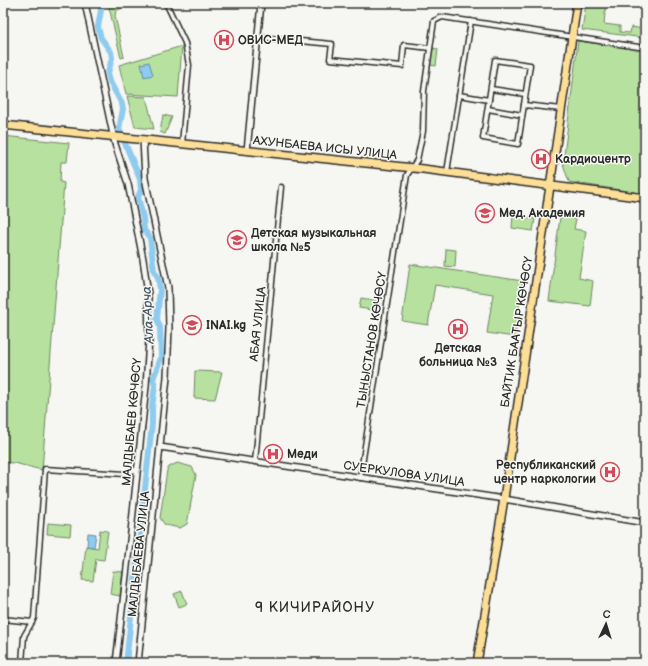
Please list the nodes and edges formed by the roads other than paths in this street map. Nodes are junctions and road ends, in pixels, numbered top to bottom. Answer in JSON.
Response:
{"nodes":[{"id":1,"x":85,"y":3,"type":"edge"},
{"id":2,"x":166,"y":3,"type":"edge"},
{"id":3,"x":261,"y":3,"type":"edge"},
{"id":4,"x":577,"y":3,"type":"edge"},
{"id":5,"x":471,"y":21,"type":"junction"},
{"id":6,"x":258,"y":37,"type":"junction"},
{"id":7,"x":572,"y":37,"type":"junction"},
{"id":8,"x":430,"y":48,"type":"junction"},
{"id":9,"x":645,"y":48,"type":"edge"},
{"id":10,"x":491,"y":89,"type":"junction"},
{"id":11,"x":459,"y":94,"type":"junction"},
{"id":12,"x":525,"y":94,"type":"junction"},
{"id":13,"x":489,"y":100,"type":"junction"},
{"id":14,"x":524,"y":105,"type":"junction"},
{"id":15,"x":488,"y":109,"type":"junction"},
{"id":16,"x":561,"y":109,"type":"junction"},
{"id":17,"x":522,"y":115,"type":"junction"},
{"id":18,"x":3,"y":125,"type":"edge"},
{"id":19,"x":116,"y":137,"type":"junction"},
{"id":20,"x":139,"y":139,"type":"junction"},
{"id":21,"x":182,"y":144,"type":"junction"},
{"id":22,"x":247,"y":151,"type":"junction"},
{"id":23,"x":411,"y":168,"type":"junction"},
{"id":24,"x":447,"y":172,"type":"junction"},
{"id":25,"x":551,"y":186,"type":"junction"},
{"id":26,"x":281,"y":187,"type":"dead end"},
{"id":27,"x":645,"y":198,"type":"edge"},
{"id":28,"x":160,"y":447,"type":"junction"},
{"id":29,"x":255,"y":462,"type":"junction"},
{"id":30,"x":137,"y":469,"type":"junction"},
{"id":31,"x":360,"y":478,"type":"junction"},
{"id":32,"x":504,"y":499,"type":"junction"},
{"id":33,"x":645,"y":523,"type":"edge"},
{"id":34,"x":3,"y":619,"type":"edge"},
{"id":35,"x":32,"y":622,"type":"junction"},
{"id":36,"x":645,"y":650,"type":"edge"},
{"id":37,"x":22,"y":663,"type":"edge"},
{"id":38,"x":116,"y":663,"type":"edge"},
{"id":39,"x":138,"y":663,"type":"edge"},
{"id":40,"x":477,"y":663,"type":"edge"},
{"id":41,"x":643,"y":663,"type":"edge"}],
"edges":[{"from":1,"to":19,"type":"street"},
{"from":2,"to":21,"type":"street"},
{"from":3,"to":6,"type":"street"},
{"from":4,"to":7,"type":"main road","name":"БАЙТИК БААТЫР КӨЧӨСҮ"},
{"from":5,"to":7,"type":"street"},
{"from":5,"to":8,"type":"street","name":"ТЫНЫСТАНОВ КӨЧӨСҮ"},
{"from":5,"to":11,"type":"street"},
{"from":6,"to":8,"type":"street"},
{"from":6,"to":22,"type":"street"},
{"from":7,"to":9,"type":"street"},
{"from":7,"to":16,"type":"main road","name":"БАЙТИК БААТЫР КӨЧӨСҮ"},
{"from":8,"to":23,"type":"street","name":"ТЫНЫСТАНОВ КӨЧӨСҮ"},
{"from":10,"to":12,"type":"street"},
{"from":10,"to":12,"type":"street"},
{"from":10,"to":13,"type":"street"},
{"from":11,"to":13,"type":"street"},
{"from":11,"to":24,"type":"street"},
{"from":12,"to":14,"type":"street"},
{"from":13,"to":15,"type":"street"},
{"from":14,"to":16,"type":"street"},
{"from":14,"to":17,"type":"street"},
{"from":15,"to":17,"type":"street"},
{"from":15,"to":17,"type":"street"},
{"from":16,"to":25,"type":"main road","name":"БАЙТИК БААТЫР КӨЧӨСҮ"},
{"from":18,"to":19,"type":"main road","name":"АХУНБАЕВА ИСЫ УЛИЦА"},
{"from":19,"to":20,"type":"main road","name":"АХУНБАЕВА ИСЫ УЛИЦА"},
{"from":19,"to":30,"type":"street","name":"МАЛДЫБАЕВ КӨЧӨСҮ"},
{"from":20,"to":21,"type":"main road","name":"АХУНБАЕВА ИСЫ УЛИЦА"},
{"from":20,"to":28,"type":"street"},
{"from":21,"to":22,"type":"main road","name":"АХУНБАЕВА ИСЫ УЛИЦА"},
{"from":22,"to":23,"type":"main road","name":"АХУНБАЕВА ИСЫ УЛИЦА"},
{"from":23,"to":24,"type":"main road","name":"АХУНБАЕВА ИСЫ УЛИЦА"},
{"from":23,"to":31,"type":"street","name":"ТЫНЫСТАНОВ КӨЧӨСҮ"},
{"from":24,"to":25,"type":"main road","name":"АХУНБАЕВА ИСЫ УЛИЦА"},
{"from":25,"to":27,"type":"main road","name":"АХУНБАЕВА ИСЫ УЛИЦА"},
{"from":25,"to":32,"type":"main road","name":"БАЙТИК БААТЫР КӨЧӨСҮ"},
{"from":26,"to":29,"type":"street","name":"АБАЯ УЛИЦА"},
{"from":28,"to":29,"type":"street","name":"СУЕРКУЛОВА УЛИЦА"},
{"from":28,"to":39,"type":"street","name":"МАЛДЫБАЕВА УЛИЦА"},
{"from":29,"to":31,"type":"street","name":"СУЕРКУЛОВА УЛИЦА"},
{"from":30,"to":35,"type":"street"},
{"from":30,"to":38,"type":"street","name":"МАЛДЫБАЕВ КӨЧӨСҮ"},
{"from":31,"to":32,"type":"street","name":"СУЕРКУЛОВА УЛИЦА"},
{"from":32,"to":33,"type":"street","name":"СУЕРКУЛОВА УЛИЦА"},
{"from":32,"to":40,"type":"main road","name":"БАЙТИК БААТЫР КӨЧӨСҮ"},
{"from":34,"to":35,"type":"street"},
{"from":35,"to":37,"type":"street"},
{"from":36,"to":41,"type":"street"}]}
